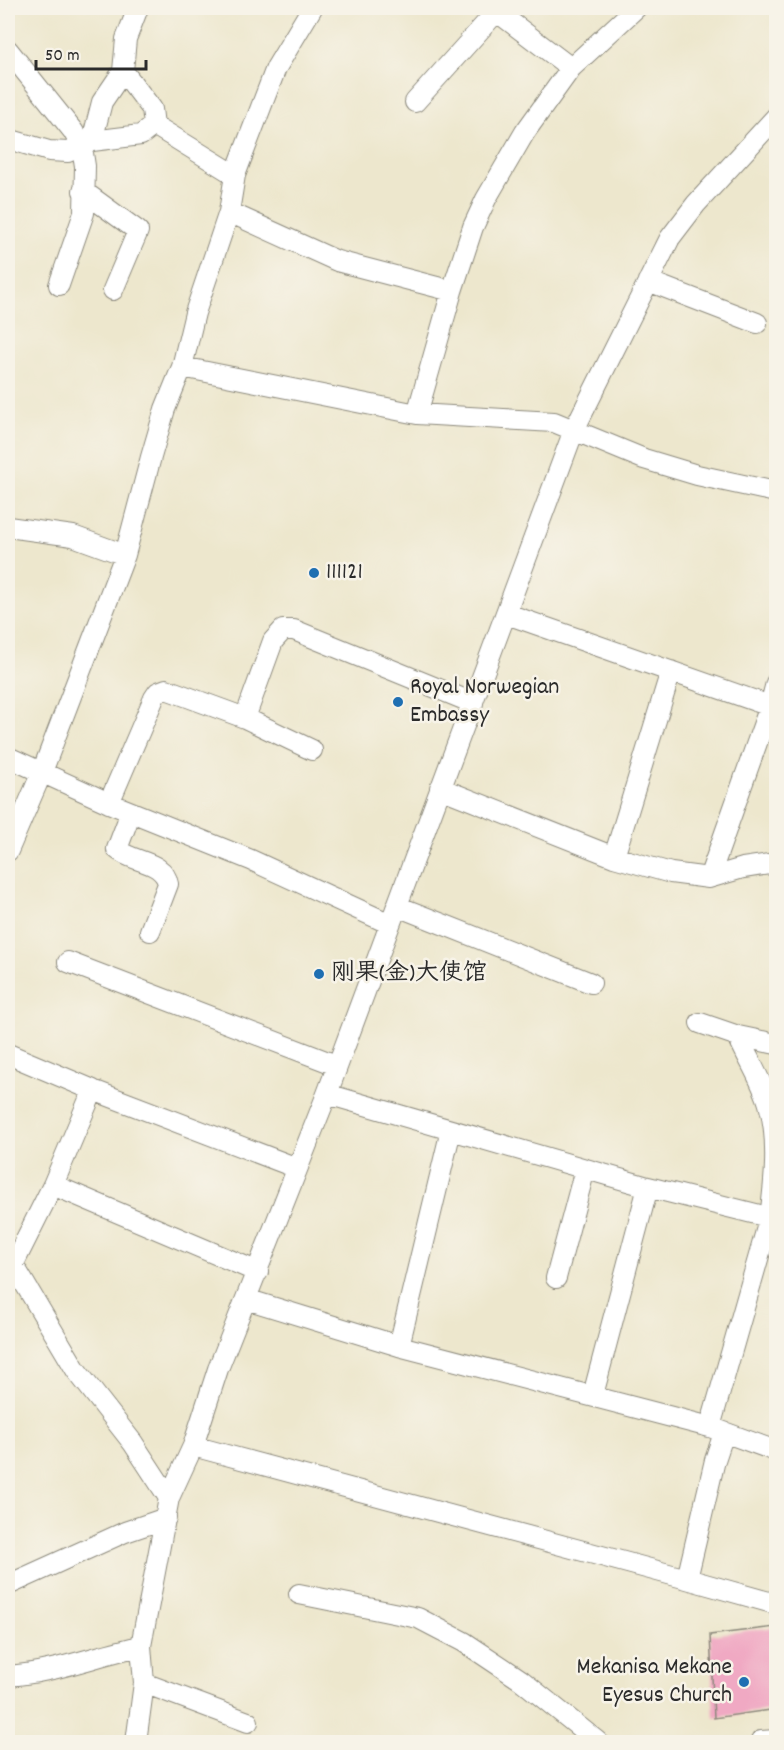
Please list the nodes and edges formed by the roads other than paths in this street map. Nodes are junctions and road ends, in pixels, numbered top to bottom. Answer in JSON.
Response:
{"nodes":[{"id":1,"x":138,"y":8,"type":"edge"},
{"id":2,"x":312,"y":8,"type":"edge"},
{"id":3,"x":636,"y":8,"type":"edge"},
{"id":4,"x":495,"y":9,"type":"edge"},
{"id":5,"x":8,"y":50,"type":"edge"},
{"id":6,"x":571,"y":68,"type":"junction"},
{"id":7,"x":123,"y":71,"type":"junction"},
{"id":8,"x":416,"y":102,"type":"dead end"},
{"id":9,"x":777,"y":117,"type":"edge"},
{"id":10,"x":154,"y":125,"type":"junction"},
{"id":11,"x":8,"y":139,"type":"edge"},
{"id":12,"x":87,"y":144,"type":"junction"},
{"id":13,"x":235,"y":175,"type":"junction"},
{"id":14,"x":83,"y":192,"type":"junction"},
{"id":15,"x":229,"y":212,"type":"junction"},
{"id":16,"x":648,"y":281,"type":"junction"},
{"id":17,"x":59,"y":285,"type":"dead end"},
{"id":18,"x":113,"y":290,"type":"dead end"},
{"id":19,"x":452,"y":291,"type":"junction"},
{"id":20,"x":757,"y":323,"type":"dead end"},
{"id":21,"x":182,"y":367,"type":"junction"},
{"id":22,"x":417,"y":414,"type":"junction"},
{"id":23,"x":574,"y":430,"type":"junction"},
{"id":24,"x":777,"y":492,"type":"edge"},
{"id":25,"x":8,"y":527,"type":"edge"},
{"id":26,"x":125,"y":555,"type":"junction"},
{"id":27,"x":507,"y":614,"type":"junction"},
{"id":28,"x":671,"y":671,"type":"junction"},
{"id":29,"x":777,"y":682,"type":"edge"},
{"id":30,"x":473,"y":703,"type":"junction"},
{"id":31,"x":770,"y":706,"type":"junction"},
{"id":32,"x":245,"y":717,"type":"junction"},
{"id":33,"x":312,"y":750,"type":"dead end"},
{"id":34,"x":8,"y":757,"type":"edge"},
{"id":35,"x":42,"y":772,"type":"junction"},
{"id":36,"x":440,"y":788,"type":"junction"},
{"id":37,"x":109,"y":804,"type":"junction"},
{"id":38,"x":132,"y":812,"type":"junction"},
{"id":39,"x":8,"y":851,"type":"edge"},
{"id":40,"x":614,"y":857,"type":"junction"},
{"id":41,"x":777,"y":863,"type":"edge"},
{"id":42,"x":709,"y":878,"type":"junction"},
{"id":43,"x":394,"y":915,"type":"junction"},
{"id":44,"x":150,"y":931,"type":"dead end"},
{"id":45,"x":68,"y":962,"type":"dead end"},
{"id":46,"x":591,"y":983,"type":"dead end"},
{"id":47,"x":700,"y":1023,"type":"dead end"},
{"id":48,"x":738,"y":1036,"type":"junction"},
{"id":49,"x":777,"y":1044,"type":"edge"},
{"id":50,"x":8,"y":1054,"type":"edge"},
{"id":51,"x":336,"y":1065,"type":"junction"},
{"id":52,"x":93,"y":1090,"type":"junction"},
{"id":53,"x":327,"y":1094,"type":"junction"},
{"id":54,"x":775,"y":1117,"type":"edge"},
{"id":55,"x":451,"y":1130,"type":"junction"},
{"id":56,"x":297,"y":1168,"type":"junction"},
{"id":57,"x":585,"y":1169,"type":"junction"},
{"id":58,"x":53,"y":1185,"type":"junction"},
{"id":59,"x":648,"y":1187,"type":"junction"},
{"id":60,"x":773,"y":1218,"type":"edge"},
{"id":61,"x":10,"y":1265,"type":"edge"},
{"id":62,"x":258,"y":1272,"type":"junction"},
{"id":63,"x":556,"y":1278,"type":"dead end"},
{"id":64,"x":246,"y":1299,"type":"junction"},
{"id":65,"x":399,"y":1346,"type":"junction"},
{"id":66,"x":593,"y":1395,"type":"junction"},
{"id":67,"x":717,"y":1430,"type":"junction"},
{"id":68,"x":193,"y":1446,"type":"junction"},
{"id":69,"x":777,"y":1451,"type":"edge"},
{"id":70,"x":169,"y":1498,"type":"junction"},
{"id":71,"x":166,"y":1518,"type":"junction"},
{"id":72,"x":687,"y":1579,"type":"junction"},
{"id":73,"x":8,"y":1585,"type":"edge"},
{"id":74,"x":299,"y":1594,"type":"dead end"},
{"id":75,"x":777,"y":1604,"type":"edge"},
{"id":76,"x":141,"y":1646,"type":"junction"},
{"id":77,"x":8,"y":1676,"type":"edge"},
{"id":78,"x":144,"y":1683,"type":"junction"},
{"id":79,"x":248,"y":1722,"type":"dead end"},
{"id":80,"x":136,"y":1743,"type":"edge"},
{"id":81,"x":598,"y":1743,"type":"edge"}],
"edges":[{"from":1,"to":7,"type":"street"},
{"from":2,"to":13,"type":"street"},
{"from":3,"to":6,"type":"street"},
{"from":4,"to":6,"type":"street"},
{"from":4,"to":8,"type":"street"},
{"from":5,"to":12,"type":"street"},
{"from":6,"to":19,"type":"street"},
{"from":7,"to":10,"type":"street"},
{"from":7,"to":12,"type":"street"},
{"from":9,"to":16,"type":"street"},
{"from":10,"to":12,"type":"street"},
{"from":10,"to":13,"type":"street"},
{"from":11,"to":12,"type":"street"},
{"from":12,"to":14,"type":"street"},
{"from":13,"to":15,"type":"street"},
{"from":14,"to":17,"type":"street"},
{"from":14,"to":18,"type":"street"},
{"from":15,"to":19,"type":"street"},
{"from":15,"to":21,"type":"street"},
{"from":16,"to":20,"type":"street"},
{"from":16,"to":23,"type":"street"},
{"from":19,"to":22,"type":"street"},
{"from":21,"to":22,"type":"street"},
{"from":21,"to":26,"type":"street"},
{"from":22,"to":23,"type":"street"},
{"from":23,"to":24,"type":"street"},
{"from":23,"to":27,"type":"street"},
{"from":25,"to":26,"type":"street"},
{"from":26,"to":35,"type":"street"},
{"from":27,"to":28,"type":"street"},
{"from":27,"to":30,"type":"street"},
{"from":28,"to":31,"type":"street"},
{"from":28,"to":40,"type":"street"},
{"from":29,"to":31,"type":"street"},
{"from":30,"to":32,"type":"street"},
{"from":30,"to":36,"type":"street"},
{"from":31,"to":42,"type":"street"},
{"from":32,"to":33,"type":"street"},
{"from":32,"to":37,"type":"street"},
{"from":34,"to":35,"type":"street"},
{"from":35,"to":37,"type":"street"},
{"from":35,"to":39,"type":"street"},
{"from":36,"to":40,"type":"street"},
{"from":36,"to":43,"type":"street"},
{"from":37,"to":38,"type":"street"},
{"from":38,"to":43,"type":"street"},
{"from":38,"to":44,"type":"street"},
{"from":40,"to":42,"type":"street"},
{"from":41,"to":42,"type":"street"},
{"from":43,"to":46,"type":"street"},
{"from":43,"to":51,"type":"street"},
{"from":45,"to":51,"type":"street"},
{"from":47,"to":48,"type":"street"},
{"from":48,"to":49,"type":"street"},
{"from":48,"to":54,"type":"street"},
{"from":50,"to":52,"type":"street"},
{"from":51,"to":53,"type":"street"},
{"from":52,"to":56,"type":"street"},
{"from":52,"to":58,"type":"street"},
{"from":53,"to":55,"type":"street"},
{"from":53,"to":56,"type":"street"},
{"from":54,"to":60,"type":"street"},
{"from":55,"to":57,"type":"street"},
{"from":55,"to":65,"type":"street"},
{"from":56,"to":62,"type":"street"},
{"from":57,"to":59,"type":"street"},
{"from":57,"to":63,"type":"street"},
{"from":58,"to":61,"type":"street"},
{"from":58,"to":62,"type":"street"},
{"from":59,"to":60,"type":"street"},
{"from":59,"to":66,"type":"street"},
{"from":60,"to":67,"type":"street"},
{"from":61,"to":70,"type":"street"},
{"from":62,"to":64,"type":"street"},
{"from":64,"to":65,"type":"street"},
{"from":64,"to":68,"type":"street"},
{"from":65,"to":66,"type":"street"},
{"from":66,"to":67,"type":"street"},
{"from":67,"to":69,"type":"street"},
{"from":67,"to":72,"type":"street"},
{"from":68,"to":70,"type":"street"},
{"from":68,"to":72,"type":"street"},
{"from":70,"to":71,"type":"street"},
{"from":71,"to":73,"type":"street"},
{"from":71,"to":76,"type":"street"},
{"from":72,"to":75,"type":"street"},
{"from":74,"to":81,"type":"street"},
{"from":76,"to":77,"type":"street"},
{"from":76,"to":78,"type":"street"},
{"from":78,"to":79,"type":"street"},
{"from":78,"to":80,"type":"street"}]}
